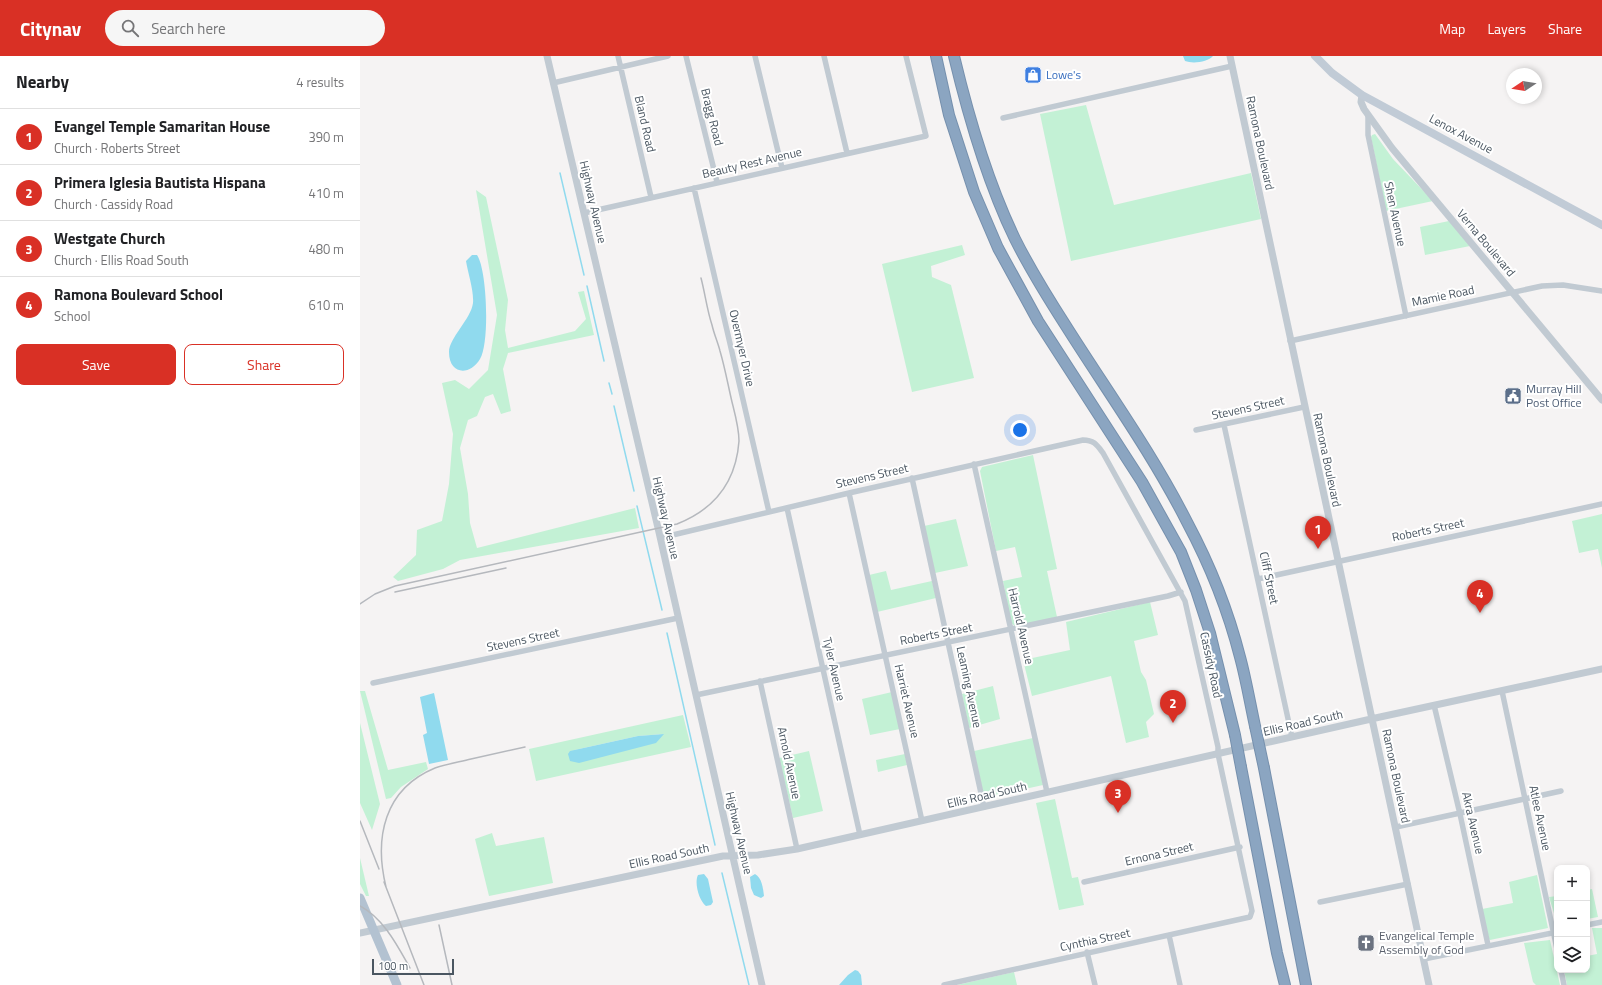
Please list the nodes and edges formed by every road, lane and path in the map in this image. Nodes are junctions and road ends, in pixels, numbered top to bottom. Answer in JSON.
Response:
{"nodes":[{"id":1,"x":547,"y":56,"type":"edge"},
{"id":2,"x":618,"y":56,"type":"edge"},
{"id":3,"x":668,"y":56,"type":"edge"},
{"id":4,"x":686,"y":56,"type":"edge"},
{"id":5,"x":755,"y":56,"type":"edge"},
{"id":6,"x":824,"y":56,"type":"edge"},
{"id":7,"x":906,"y":56,"type":"edge"},
{"id":8,"x":936,"y":56,"type":"edge"},
{"id":9,"x":954,"y":56,"type":"edge"},
{"id":10,"x":957,"y":56,"type":"edge"},
{"id":11,"x":1230,"y":56,"type":"edge"},
{"id":12,"x":1315,"y":56,"type":"edge"},
{"id":13,"x":1232,"y":66,"type":"junction"},
{"id":14,"x":620,"y":67,"type":"junction"},
{"id":15,"x":553,"y":83,"type":"junction"},
{"id":16,"x":963,"y":92,"type":"junction"},
{"id":17,"x":1362,"y":94,"type":"junction"},
{"id":18,"x":1368,"y":116,"type":"junction"},
{"id":19,"x":1003,"y":118,"type":"dead end"},
{"id":20,"x":847,"y":153,"type":"junction"},
{"id":21,"x":782,"y":168,"type":"junction"},
{"id":22,"x":717,"y":182,"type":"junction"},
{"id":23,"x":694,"y":188,"type":"junction"},
{"id":24,"x":651,"y":197,"type":"junction"},
{"id":25,"x":584,"y":213,"type":"junction"},
{"id":26,"x":1602,"y":225,"type":"edge"},
{"id":27,"x":1602,"y":291,"type":"edge"},
{"id":28,"x":1513,"y":293,"type":"junction"},
{"id":29,"x":1406,"y":316,"type":"junction"},
{"id":30,"x":1290,"y":341,"type":"junction"},
{"id":31,"x":1602,"y":400,"type":"edge"},
{"id":32,"x":1304,"y":407,"type":"junction"},
{"id":33,"x":1224,"y":425,"type":"junction"},
{"id":34,"x":1196,"y":430,"type":"dead end"},
{"id":35,"x":1091,"y":440,"type":"joint"},
{"id":36,"x":974,"y":464,"type":"junction"},
{"id":37,"x":912,"y":478,"type":"junction"},
{"id":38,"x":849,"y":492,"type":"junction"},
{"id":39,"x":1602,"y":504,"type":"edge"},
{"id":40,"x":787,"y":508,"type":"junction"},
{"id":41,"x":769,"y":512,"type":"junction"},
{"id":42,"x":660,"y":538,"type":"junction"},
{"id":43,"x":1338,"y":561,"type":"junction"},
{"id":44,"x":1258,"y":578,"type":"junction"},
{"id":45,"x":1181,"y":592,"type":"junction"},
{"id":46,"x":678,"y":618,"type":"junction"},
{"id":47,"x":1010,"y":630,"type":"junction"},
{"id":48,"x":948,"y":643,"type":"junction"},
{"id":49,"x":886,"y":655,"type":"junction"},
{"id":50,"x":823,"y":669,"type":"junction"},
{"id":51,"x":1602,"y":670,"type":"edge"},
{"id":52,"x":760,"y":682,"type":"junction"},
{"id":53,"x":372,"y":683,"type":"dead end"},
{"id":54,"x":1502,"y":691,"type":"junction"},
{"id":55,"x":696,"y":695,"type":"junction"},
{"id":56,"x":1434,"y":705,"type":"junction"},
{"id":57,"x":1372,"y":719,"type":"junction"},
{"id":58,"x":1292,"y":737,"type":"junction"},
{"id":59,"x":1218,"y":754,"type":"junction"},
{"id":60,"x":1561,"y":791,"type":"dead end"},
{"id":61,"x":1047,"y":792,"type":"junction"},
{"id":62,"x":1525,"y":800,"type":"junction"},
{"id":63,"x":984,"y":807,"type":"junction"},
{"id":64,"x":1460,"y":814,"type":"junction"},
{"id":65,"x":922,"y":821,"type":"junction"},
{"id":66,"x":1396,"y":827,"type":"junction"},
{"id":67,"x":860,"y":835,"type":"junction"},
{"id":68,"x":1240,"y":847,"type":"junction"},
{"id":69,"x":797,"y":849,"type":"junction"},
{"id":70,"x":733,"y":856,"type":"junction"},
{"id":71,"x":1084,"y":882,"type":"dead end"},
{"id":72,"x":1408,"y":884,"type":"junction"},
{"id":73,"x":360,"y":898,"type":"edge"},
{"id":74,"x":1320,"y":902,"type":"dead end"},
{"id":75,"x":1250,"y":917,"type":"joint"},
{"id":76,"x":1602,"y":922,"type":"edge"},
{"id":77,"x":1590,"y":924,"type":"edge"},
{"id":78,"x":1554,"y":928,"type":"edge"},
{"id":79,"x":374,"y":930,"type":"junction"},
{"id":80,"x":1554,"y":932,"type":"edge"},
{"id":81,"x":360,"y":933,"type":"edge"},
{"id":82,"x":1169,"y":935,"type":"junction"},
{"id":83,"x":1488,"y":945,"type":"junction"},
{"id":84,"x":1087,"y":952,"type":"junction"},
{"id":85,"x":1277,"y":953,"type":"junction"},
{"id":86,"x":1424,"y":959,"type":"junction"},
{"id":87,"x":1562,"y":973,"type":"edge"},
{"id":88,"x":397,"y":985,"type":"edge"},
{"id":89,"x":762,"y":985,"type":"edge"},
{"id":90,"x":944,"y":985,"type":"edge"},
{"id":91,"x":1095,"y":985,"type":"edge"},
{"id":92,"x":1180,"y":985,"type":"edge"},
{"id":93,"x":1282,"y":985,"type":"edge"},
{"id":94,"x":1286,"y":985,"type":"edge"},
{"id":95,"x":1306,"y":985,"type":"edge"},
{"id":96,"x":1429,"y":985,"type":"edge"},
{"id":97,"x":1564,"y":985,"type":"edge"}],
"edges":[{"from":1,"to":15,"type":"street","name":"Highway Avenue"},
{"from":2,"to":14,"type":"street","name":"Bland Road"},
{"from":3,"to":14,"type":"street"},
{"from":4,"to":22,"type":"street","name":"Bragg Road"},
{"from":5,"to":21,"type":"street"},
{"from":6,"to":20,"type":"street"},
{"from":7,"to":20,"type":"street","name":"Beauty Rest Avenue"},
{"from":8,"to":85,"type":"highway","bridge":true},
{"from":9,"to":16,"type":"highway"},
{"from":10,"to":16,"type":"highway"},
{"from":11,"to":13,"type":"street","name":"Ramona Boulevard"},
{"from":12,"to":17,"type":"main road","name":"Lenox Avenue"},
{"from":13,"to":19,"type":"street"},
{"from":13,"to":30,"type":"street","name":"Ramona Boulevard"},
{"from":14,"to":15,"type":"street"},
{"from":14,"to":24,"type":"street","name":"Bland Road"},
{"from":15,"to":25,"type":"street","name":"Highway Avenue"},
{"from":16,"to":95,"type":"highway","bridge":true},
{"from":17,"to":18,"type":"street","name":"Verna Boulevard"},
{"from":17,"to":26,"type":"main road","name":"Lenox Avenue"},
{"from":18,"to":28,"type":"street","name":"Verna Boulevard"},
{"from":18,"to":29,"type":"street","name":"Shen Avenue"},
{"from":20,"to":21,"type":"street","name":"Beauty Rest Avenue"},
{"from":21,"to":22,"type":"street","name":"Beauty Rest Avenue"},
{"from":22,"to":23,"type":"street","name":"Beauty Rest Avenue"},
{"from":23,"to":24,"type":"street","name":"Beauty Rest Avenue"},
{"from":23,"to":41,"type":"street","name":"Overmyer Drive"},
{"from":24,"to":25,"type":"street","name":"Beauty Rest Avenue"},
{"from":25,"to":42,"type":"street","name":"Highway Avenue"},
{"from":27,"to":28,"type":"street","name":"Mamie Road"},
{"from":28,"to":29,"type":"street","name":"Mamie Road"},
{"from":28,"to":31,"type":"street","name":"Verna Boulevard"},
{"from":29,"to":30,"type":"street","name":"Mamie Road"},
{"from":30,"to":32,"type":"street","name":"Ramona Boulevard"},
{"from":32,"to":33,"type":"street","name":"Stevens Street"},
{"from":32,"to":43,"type":"street","name":"Ramona Boulevard"},
{"from":33,"to":34,"type":"street","name":"Stevens Street"},
{"from":33,"to":44,"type":"street","name":"Cliff Street"},
{"from":35,"to":36,"type":"street","name":"Stevens Street"},
{"from":35,"to":45,"type":"street","name":"Cassidy Road"},
{"from":36,"to":37,"type":"street","name":"Stevens Street"},
{"from":36,"to":47,"type":"street","name":"Harrold Avenue"},
{"from":37,"to":38,"type":"street","name":"Stevens Street"},
{"from":37,"to":48,"type":"street","name":"Leaming Avenue"},
{"from":38,"to":40,"type":"street","name":"Stevens Street"},
{"from":38,"to":49,"type":"street","name":"Harriet Avenue"},
{"from":39,"to":43,"type":"street","name":"Roberts Street"},
{"from":40,"to":41,"type":"street","name":"Stevens Street"},
{"from":40,"to":50,"type":"street","name":"Tyler Avenue"},
{"from":41,"to":42,"type":"street","name":"Stevens Street"},
{"from":42,"to":46,"type":"street","name":"Highway Avenue"},
{"from":43,"to":44,"type":"street","name":"Roberts Street"},
{"from":43,"to":57,"type":"street","name":"Ramona Boulevard"},
{"from":44,"to":58,"type":"street","name":"Cliff Street"},
{"from":45,"to":47,"type":"street","name":"Roberts Street"},
{"from":45,"to":59,"type":"street","name":"Cassidy Road"},
{"from":46,"to":53,"type":"street","name":"Stevens Street"},
{"from":46,"to":55,"type":"street","name":"Highway Avenue"},
{"from":47,"to":48,"type":"street","name":"Roberts Street"},
{"from":47,"to":61,"type":"street","name":"Harrold Avenue"},
{"from":48,"to":49,"type":"street","name":"Roberts Street"},
{"from":48,"to":63,"type":"street","name":"Leaming Avenue"},
{"from":49,"to":50,"type":"street","name":"Roberts Street"},
{"from":49,"to":65,"type":"street","name":"Harriet Avenue"},
{"from":50,"to":52,"type":"street","name":"Roberts Street"},
{"from":50,"to":67,"type":"street","name":"Tyler Avenue"},
{"from":51,"to":54,"type":"street","name":"Ellis Road South"},
{"from":52,"to":55,"type":"street","name":"Roberts Street"},
{"from":52,"to":69,"type":"street","name":"Arnold Avenue"},
{"from":54,"to":56,"type":"street","name":"Ellis Road South"},
{"from":54,"to":62,"type":"street","name":"Atlee Avenue"},
{"from":55,"to":70,"type":"street","name":"Highway Avenue"},
{"from":56,"to":57,"type":"street","name":"Ellis Road South"},
{"from":56,"to":64,"type":"street","name":"Akra Avenue"},
{"from":57,"to":58,"type":"street","name":"Ellis Road South"},
{"from":57,"to":66,"type":"street","name":"Ramona Boulevard"},
{"from":58,"to":59,"type":"street","name":"Ellis Road South"},
{"from":59,"to":61,"type":"street","name":"Ellis Road South"},
{"from":59,"to":68,"type":"street","name":"Cassidy Road"},
{"from":60,"to":62,"type":"street"},
{"from":61,"to":63,"type":"street","name":"Ellis Road South"},
{"from":62,"to":64,"type":"street"},
{"from":62,"to":78,"type":"street","name":"Atlee Avenue"},
{"from":63,"to":65,"type":"street","name":"Ellis Road South"},
{"from":64,"to":66,"type":"street"},
{"from":64,"to":83,"type":"street","name":"Akra Avenue"},
{"from":65,"to":67,"type":"street","name":"Ellis Road South"},
{"from":66,"to":72,"type":"street","name":"Ramona Boulevard"},
{"from":67,"to":69,"type":"street","name":"Ellis Road South"},
{"from":68,"to":71,"type":"street","name":"Ernona Street"},
{"from":68,"to":75,"type":"street","name":"Cassidy Road"},
{"from":69,"to":70,"type":"street","name":"Ellis Road South"},
{"from":70,"to":79,"type":"street","name":"Ellis Road South"},
{"from":70,"to":89,"type":"street","name":"Highway Avenue"},
{"from":72,"to":74,"type":"street"},
{"from":72,"to":86,"type":"street","name":"Ramona Boulevard"},
{"from":73,"to":79,"type":"main road"},
{"from":75,"to":82,"type":"street","name":"Cynthia Street"},
{"from":76,"to":77,"type":"street"},
{"from":79,"to":81,"type":"street","name":"Ellis Road South"},
{"from":79,"to":88,"type":"main road"},
{"from":80,"to":83,"type":"street"},
{"from":82,"to":84,"type":"street","name":"Cynthia Street"},
{"from":82,"to":92,"type":"street"},
{"from":83,"to":86,"type":"street"},
{"from":84,"to":90,"type":"street","name":"Cynthia Street"},
{"from":84,"to":91,"type":"street"},
{"from":85,"to":93,"type":"highway"},
{"from":85,"to":94,"type":"highway"},
{"from":86,"to":96,"type":"street","name":"Ramona Boulevard"},
{"from":87,"to":97,"type":"street"}]}
